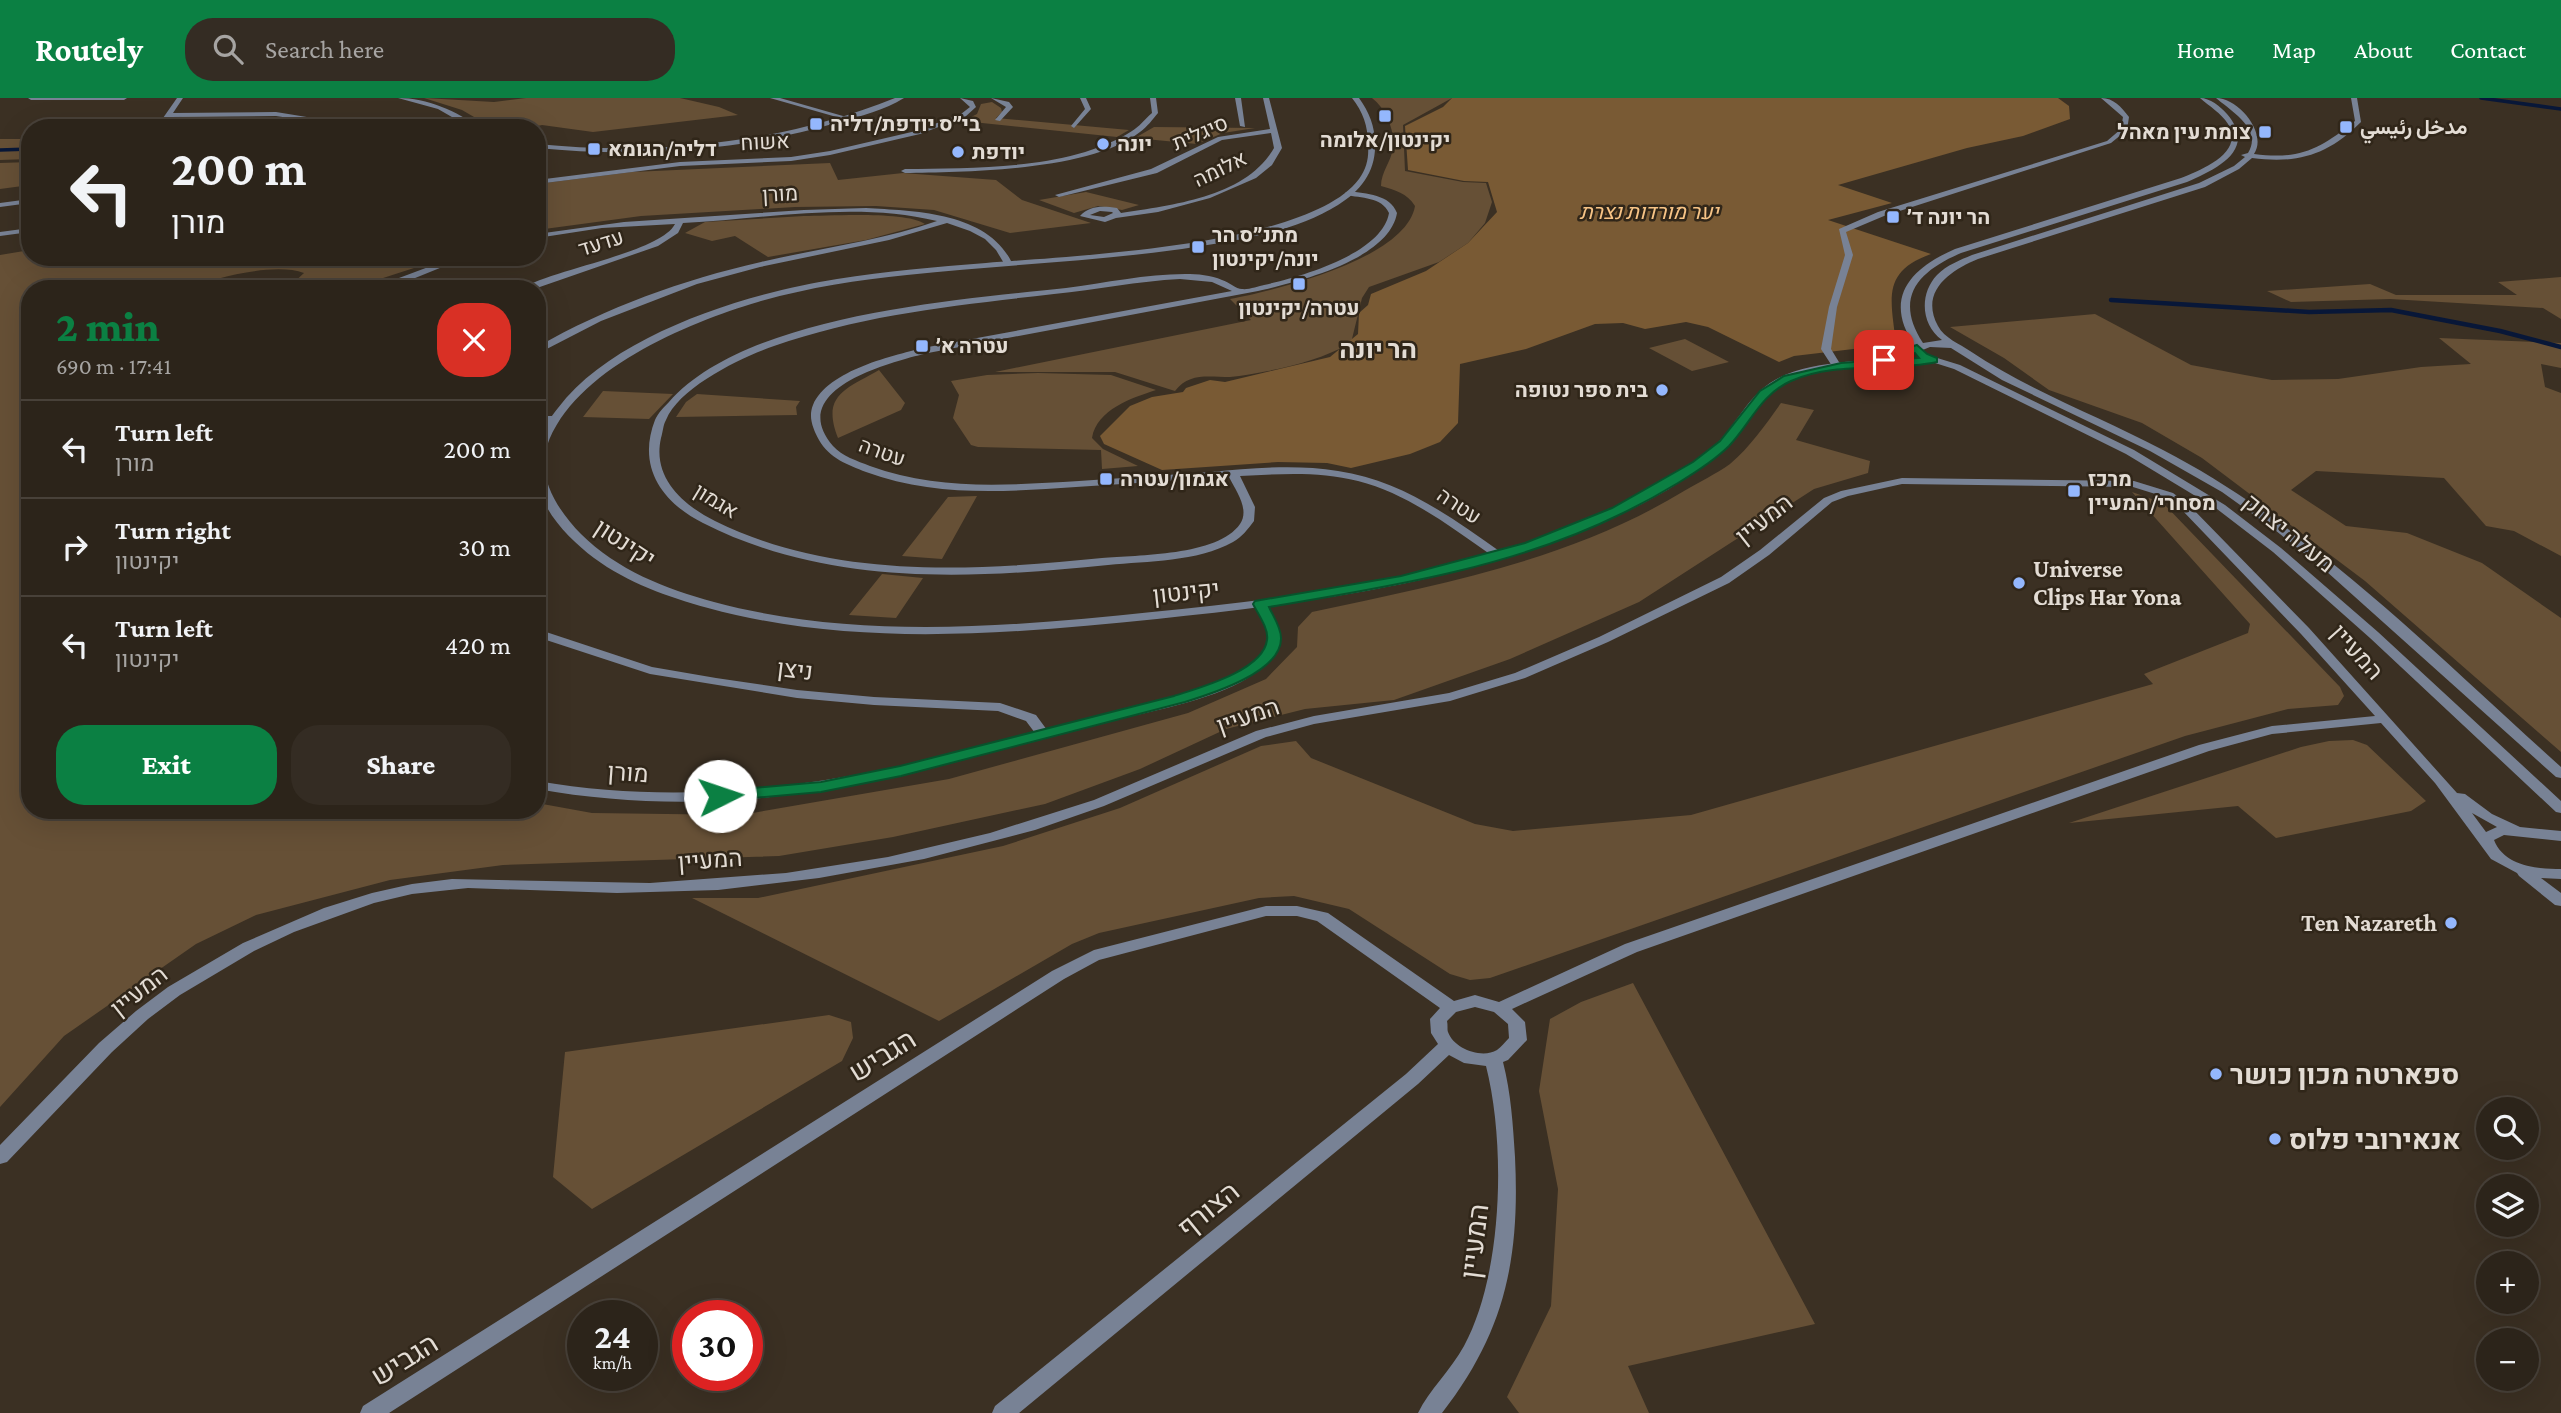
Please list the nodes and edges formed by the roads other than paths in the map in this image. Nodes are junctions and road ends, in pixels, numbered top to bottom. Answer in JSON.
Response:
{"nodes":[{"id":1,"x":31,"y":98,"type":"edge"},
{"id":2,"x":124,"y":98,"type":"edge"},
{"id":3,"x":180,"y":98,"type":"edge"},
{"id":4,"x":402,"y":98,"type":"edge"},
{"id":5,"x":773,"y":98,"type":"edge"},
{"id":6,"x":901,"y":98,"type":"edge"},
{"id":7,"x":994,"y":98,"type":"edge"},
{"id":8,"x":1083,"y":98,"type":"edge"},
{"id":9,"x":1153,"y":98,"type":"edge"},
{"id":10,"x":1238,"y":98,"type":"edge"},
{"id":11,"x":1266,"y":98,"type":"edge"},
{"id":12,"x":1355,"y":98,"type":"edge"},
{"id":13,"x":2104,"y":98,"type":"edge"},
{"id":14,"x":2203,"y":98,"type":"edge"},
{"id":15,"x":2219,"y":98,"type":"edge"},
{"id":16,"x":2354,"y":98,"type":"edge"},
{"id":17,"x":967,"y":100,"type":"edge"},
{"id":18,"x":167,"y":116,"type":"junction"},
{"id":19,"x":847,"y":118,"type":"junction"},
{"id":20,"x":165,"y":119,"type":"edge"},
{"id":21,"x":310,"y":119,"type":"edge"},
{"id":22,"x":461,"y":119,"type":"edge"},
{"id":23,"x":998,"y":120,"type":"dead end"},
{"id":24,"x":1074,"y":126,"type":"dead end"},
{"id":25,"x":1244,"y":126,"type":"dead end"},
{"id":26,"x":1274,"y":130,"type":"junction"},
{"id":27,"x":546,"y":147,"type":"edge"},
{"id":28,"x":2232,"y":153,"type":"junction"},
{"id":29,"x":2251,"y":156,"type":"junction"},
{"id":30,"x":905,"y":170,"type":"dead end"},
{"id":31,"x":546,"y":181,"type":"edge"},
{"id":32,"x":1349,"y":193,"type":"junction"},
{"id":33,"x":1059,"y":195,"type":"dead end"},
{"id":34,"x":21,"y":202,"type":"edge"},
{"id":35,"x":0,"y":205,"type":"edge"},
{"id":36,"x":1118,"y":216,"type":"dead end"},
{"id":37,"x":946,"y":220,"type":"junction"},
{"id":38,"x":680,"y":221,"type":"junction"},
{"id":39,"x":21,"y":231,"type":"edge"},
{"id":40,"x":0,"y":234,"type":"edge"},
{"id":41,"x":546,"y":234,"type":"edge"},
{"id":42,"x":1008,"y":263,"type":"junction"},
{"id":43,"x":439,"y":266,"type":"edge"},
{"id":44,"x":402,"y":280,"type":"edge"},
{"id":45,"x":546,"y":282,"type":"edge"},
{"id":46,"x":1239,"y":292,"type":"junction"},
{"id":47,"x":546,"y":346,"type":"edge"},
{"id":48,"x":1918,"y":347,"type":"junction"},
{"id":49,"x":1966,"y":352,"type":"junction"},
{"id":50,"x":1937,"y":361,"type":"junction"},
{"id":51,"x":1839,"y":366,"type":"junction"},
{"id":52,"x":546,"y":419,"type":"edge"},
{"id":53,"x":555,"y":419,"type":"junction"},
{"id":54,"x":546,"y":434,"type":"edge"},
{"id":55,"x":1233,"y":474,"type":"junction"},
{"id":56,"x":546,"y":492,"type":"edge"},
{"id":57,"x":1498,"y":555,"type":"junction"},
{"id":58,"x":1260,"y":604,"type":"junction"},
{"id":59,"x":546,"y":636,"type":"edge"},
{"id":60,"x":2385,"y":719,"type":"junction"},
{"id":61,"x":1044,"y":735,"type":"junction"},
{"id":62,"x":2561,"y":774,"type":"edge"},
{"id":63,"x":2440,"y":780,"type":"junction"},
{"id":64,"x":546,"y":786,"type":"edge"},
{"id":65,"x":2561,"y":809,"type":"edge"},
{"id":66,"x":2519,"y":831,"type":"junction"},
{"id":67,"x":2561,"y":836,"type":"edge"},
{"id":68,"x":2487,"y":843,"type":"junction"},
{"id":69,"x":2517,"y":867,"type":"junction"},
{"id":70,"x":2560,"y":875,"type":"edge"},
{"id":71,"x":2561,"y":900,"type":"edge"},
{"id":72,"x":1451,"y":1007,"type":"junction"},
{"id":73,"x":1500,"y":1007,"type":"junction"},
{"id":74,"x":1447,"y":1046,"type":"junction"},
{"id":75,"x":1493,"y":1058,"type":"junction"},
{"id":76,"x":0,"y":1157,"type":"edge"},
{"id":77,"x":371,"y":1413,"type":"edge"},
{"id":78,"x":1003,"y":1413,"type":"edge"},
{"id":79,"x":1429,"y":1413,"type":"edge"}],
"edges":[{"from":1,"to":2,"type":"street"},
{"from":3,"to":18,"type":"street"},
{"from":4,"to":22,"type":"street"},
{"from":5,"to":19,"type":"street"},
{"from":6,"to":19,"type":"street"},
{"from":7,"to":17,"type":"street"},
{"from":7,"to":23,"type":"street"},
{"from":8,"to":24,"type":"street"},
{"from":9,"to":30,"type":"street"},
{"from":10,"to":25,"type":"street"},
{"from":11,"to":26,"type":"street","name":"אלומה"},
{"from":12,"to":32,"type":"street","name":"יקינטון"},
{"from":13,"to":51,"type":"street"},
{"from":14,"to":28,"type":"street"},
{"from":15,"to":29,"type":"street"},
{"from":16,"to":29,"type":"street"},
{"from":17,"to":31,"type":"street","name":"אשוח"},
{"from":18,"to":20,"type":"street"},
{"from":18,"to":21,"type":"street"},
{"from":19,"to":27,"type":"street"},
{"from":26,"to":33,"type":"street","name":"סיגלית"},
{"from":26,"to":36,"type":"street","name":"אלומה"},
{"from":28,"to":29,"type":"street"},
{"from":28,"to":48,"type":"street"},
{"from":29,"to":49,"type":"street","name":"מעלה יצחק"},
{"from":32,"to":42,"type":"street","name":"יקינטון"},
{"from":32,"to":46,"type":"street","name":"עטרה"},
{"from":34,"to":35,"type":"street"},
{"from":37,"to":38,"type":"street","name":"מורן"},
{"from":37,"to":42,"type":"street","name":"מורן"},
{"from":37,"to":47,"type":"street"},
{"from":38,"to":41,"type":"street","name":"מורן"},
{"from":38,"to":45,"type":"street","name":"עדעד"},
{"from":39,"to":40,"type":"street"},
{"from":42,"to":53,"type":"street","name":"יקינטון"},
{"from":43,"to":44,"type":"street"},
{"from":46,"to":55,"type":"street","name":"עטרה"},
{"from":46,"to":55,"type":"street","name":"אגמון"},
{"from":48,"to":49,"type":"street"},
{"from":48,"to":50,"type":"street"},
{"from":48,"to":51,"type":"street","name":"יקינטון"},
{"from":49,"to":50,"type":"street","name":"יקינטון"},
{"from":49,"to":62,"type":"street","name":"מעלה יצחק"},
{"from":50,"to":51,"type":"street","name":"יקינטון"},
{"from":50,"to":65,"type":"street","name":"מעלה יצחק"},
{"from":51,"to":57,"type":"street","name":"יקינטון"},
{"from":52,"to":53,"type":"street"},
{"from":53,"to":54,"type":"street","name":"יקינטון"},
{"from":55,"to":57,"type":"street","name":"עטרה"},
{"from":56,"to":58,"type":"street","name":"יקינטון"},
{"from":57,"to":58,"type":"street","name":"יקינטון"},
{"from":58,"to":61,"type":"street","name":"מורן"},
{"from":59,"to":61,"type":"street","name":"ניצן"},
{"from":60,"to":63,"type":"street","name":"המעיין"},
{"from":60,"to":73,"type":"street"},
{"from":60,"to":76,"type":"street","name":"המעיין"},
{"from":61,"to":64,"type":"street","name":"מורן"},
{"from":63,"to":66,"type":"street","name":"המעיין"},
{"from":63,"to":68,"type":"street","name":"המעיין"},
{"from":66,"to":67,"type":"street"},
{"from":66,"to":68,"type":"street"},
{"from":68,"to":69,"type":"street","name":"המעיין"},
{"from":69,"to":70,"type":"street"},
{"from":69,"to":71,"type":"street"},
{"from":70,"to":71,"type":"street"},
{"from":72,"to":73,"type":"street"},
{"from":72,"to":74,"type":"street"},
{"from":72,"to":77,"type":"street","name":"הגביש"},
{"from":73,"to":75,"type":"street"},
{"from":74,"to":75,"type":"street"},
{"from":74,"to":78,"type":"street","name":"הצורף"},
{"from":75,"to":79,"type":"street","name":"המעיין"}]}
